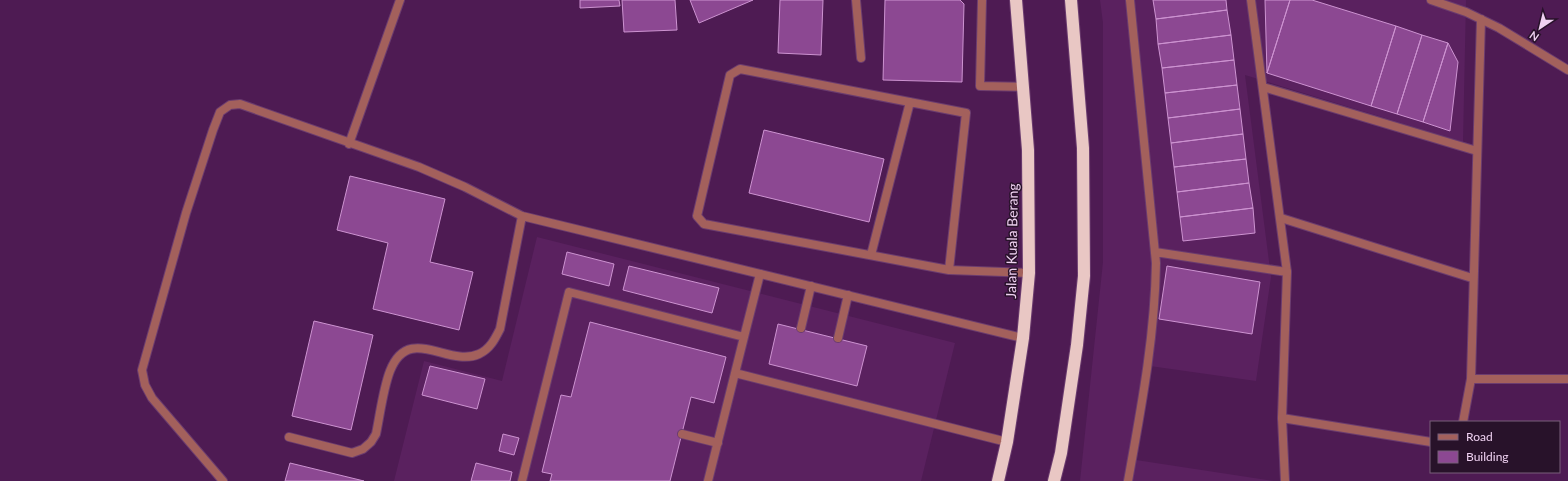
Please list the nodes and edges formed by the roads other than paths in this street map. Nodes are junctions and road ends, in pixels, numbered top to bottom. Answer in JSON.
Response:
{"nodes":[{"id":1,"x":400,"y":0,"type":"edge"},
{"id":2,"x":856,"y":0,"type":"edge"},
{"id":3,"x":982,"y":0,"type":"edge"},
{"id":4,"x":1016,"y":0,"type":"edge"},
{"id":5,"x":1071,"y":0,"type":"edge"},
{"id":6,"x":1130,"y":0,"type":"edge"},
{"id":7,"x":1251,"y":0,"type":"edge"},
{"id":8,"x":1431,"y":0,"type":"edge"},
{"id":9,"x":1480,"y":19,"type":"junction"},
{"id":10,"x":861,"y":58,"type":"dead end"},
{"id":11,"x":1568,"y":70,"type":"edge"},
{"id":12,"x":1263,"y":86,"type":"junction"},
{"id":13,"x":1024,"y":87,"type":"junction"},
{"id":14,"x":910,"y":102,"type":"junction"},
{"id":15,"x":349,"y":144,"type":"junction"},
{"id":16,"x":1476,"y":151,"type":"junction"},
{"id":17,"x":522,"y":216,"type":"junction"},
{"id":18,"x":1281,"y":218,"type":"junction"},
{"id":19,"x":1155,"y":252,"type":"junction"},
{"id":20,"x":871,"y":255,"type":"junction"},
{"id":21,"x":949,"y":270,"type":"junction"},
{"id":22,"x":1287,"y":272,"type":"junction"},
{"id":23,"x":1029,"y":273,"type":"junction"},
{"id":24,"x":760,"y":274,"type":"junction"},
{"id":25,"x":1472,"y":278,"type":"junction"},
{"id":26,"x":811,"y":286,"type":"junction"},
{"id":27,"x":848,"y":295,"type":"junction"},
{"id":28,"x":801,"y":328,"type":"dead end"},
{"id":29,"x":744,"y":337,"type":"junction"},
{"id":30,"x":838,"y":338,"type":"dead end"},
{"id":31,"x":1022,"y":338,"type":"junction"},
{"id":32,"x":735,"y":373,"type":"junction"},
{"id":33,"x":1471,"y":379,"type":"junction"},
{"id":34,"x":1568,"y":379,"type":"edge"},
{"id":35,"x":1282,"y":418,"type":"junction"},
{"id":36,"x":1463,"y":421,"type":"edge"},
{"id":37,"x":682,"y":434,"type":"dead end"},
{"id":38,"x":289,"y":437,"type":"dead end"},
{"id":39,"x":1007,"y":442,"type":"junction"},
{"id":40,"x":1430,"y":442,"type":"edge"},
{"id":41,"x":718,"y":443,"type":"junction"},
{"id":42,"x":223,"y":481,"type":"edge"},
{"id":43,"x":522,"y":481,"type":"edge"},
{"id":44,"x":708,"y":481,"type":"edge"},
{"id":45,"x":998,"y":481,"type":"edge"},
{"id":46,"x":1054,"y":481,"type":"edge"},
{"id":47,"x":1128,"y":481,"type":"edge"},
{"id":48,"x":1285,"y":481,"type":"edge"}],
"edges":[{"from":1,"to":15,"type":"street"},
{"from":2,"to":10,"type":"street"},
{"from":3,"to":13,"type":"street"},
{"from":4,"to":13,"type":"highway","name":"Jalan Kuala Berang"},
{"from":5,"to":46,"type":"highway"},
{"from":6,"to":19,"type":"street"},
{"from":7,"to":12,"type":"street"},
{"from":8,"to":9,"type":"street"},
{"from":9,"to":11,"type":"street"},
{"from":9,"to":16,"type":"street"},
{"from":12,"to":16,"type":"street"},
{"from":12,"to":18,"type":"street"},
{"from":13,"to":23,"type":"highway","name":"Jalan Kuala Berang"},
{"from":14,"to":20,"type":"street"},
{"from":14,"to":20,"type":"street"},
{"from":14,"to":21,"type":"street"},
{"from":15,"to":17,"type":"street"},
{"from":15,"to":42,"type":"street"},
{"from":16,"to":25,"type":"street"},
{"from":17,"to":24,"type":"street"},
{"from":17,"to":38,"type":"street"},
{"from":18,"to":22,"type":"street"},
{"from":18,"to":25,"type":"street"},
{"from":19,"to":22,"type":"street"},
{"from":19,"to":47,"type":"street"},
{"from":20,"to":21,"type":"street"},
{"from":21,"to":23,"type":"street"},
{"from":22,"to":35,"type":"street"},
{"from":23,"to":31,"type":"highway","name":"Jalan Kuala Berang"},
{"from":24,"to":26,"type":"street"},
{"from":24,"to":29,"type":"street"},
{"from":25,"to":33,"type":"street"},
{"from":26,"to":27,"type":"street"},
{"from":26,"to":28,"type":"street"},
{"from":27,"to":30,"type":"street"},
{"from":27,"to":31,"type":"street"},
{"from":29,"to":32,"type":"street"},
{"from":29,"to":43,"type":"street"},
{"from":31,"to":39,"type":"highway","name":"Jalan Kuala Berang"},
{"from":32,"to":39,"type":"street"},
{"from":32,"to":41,"type":"street"},
{"from":33,"to":34,"type":"street"},
{"from":33,"to":36,"type":"street"},
{"from":35,"to":40,"type":"street"},
{"from":35,"to":48,"type":"street"},
{"from":37,"to":41,"type":"street"},
{"from":39,"to":45,"type":"highway","name":"Jalan Kuala Berang"},
{"from":41,"to":44,"type":"street"}]}
